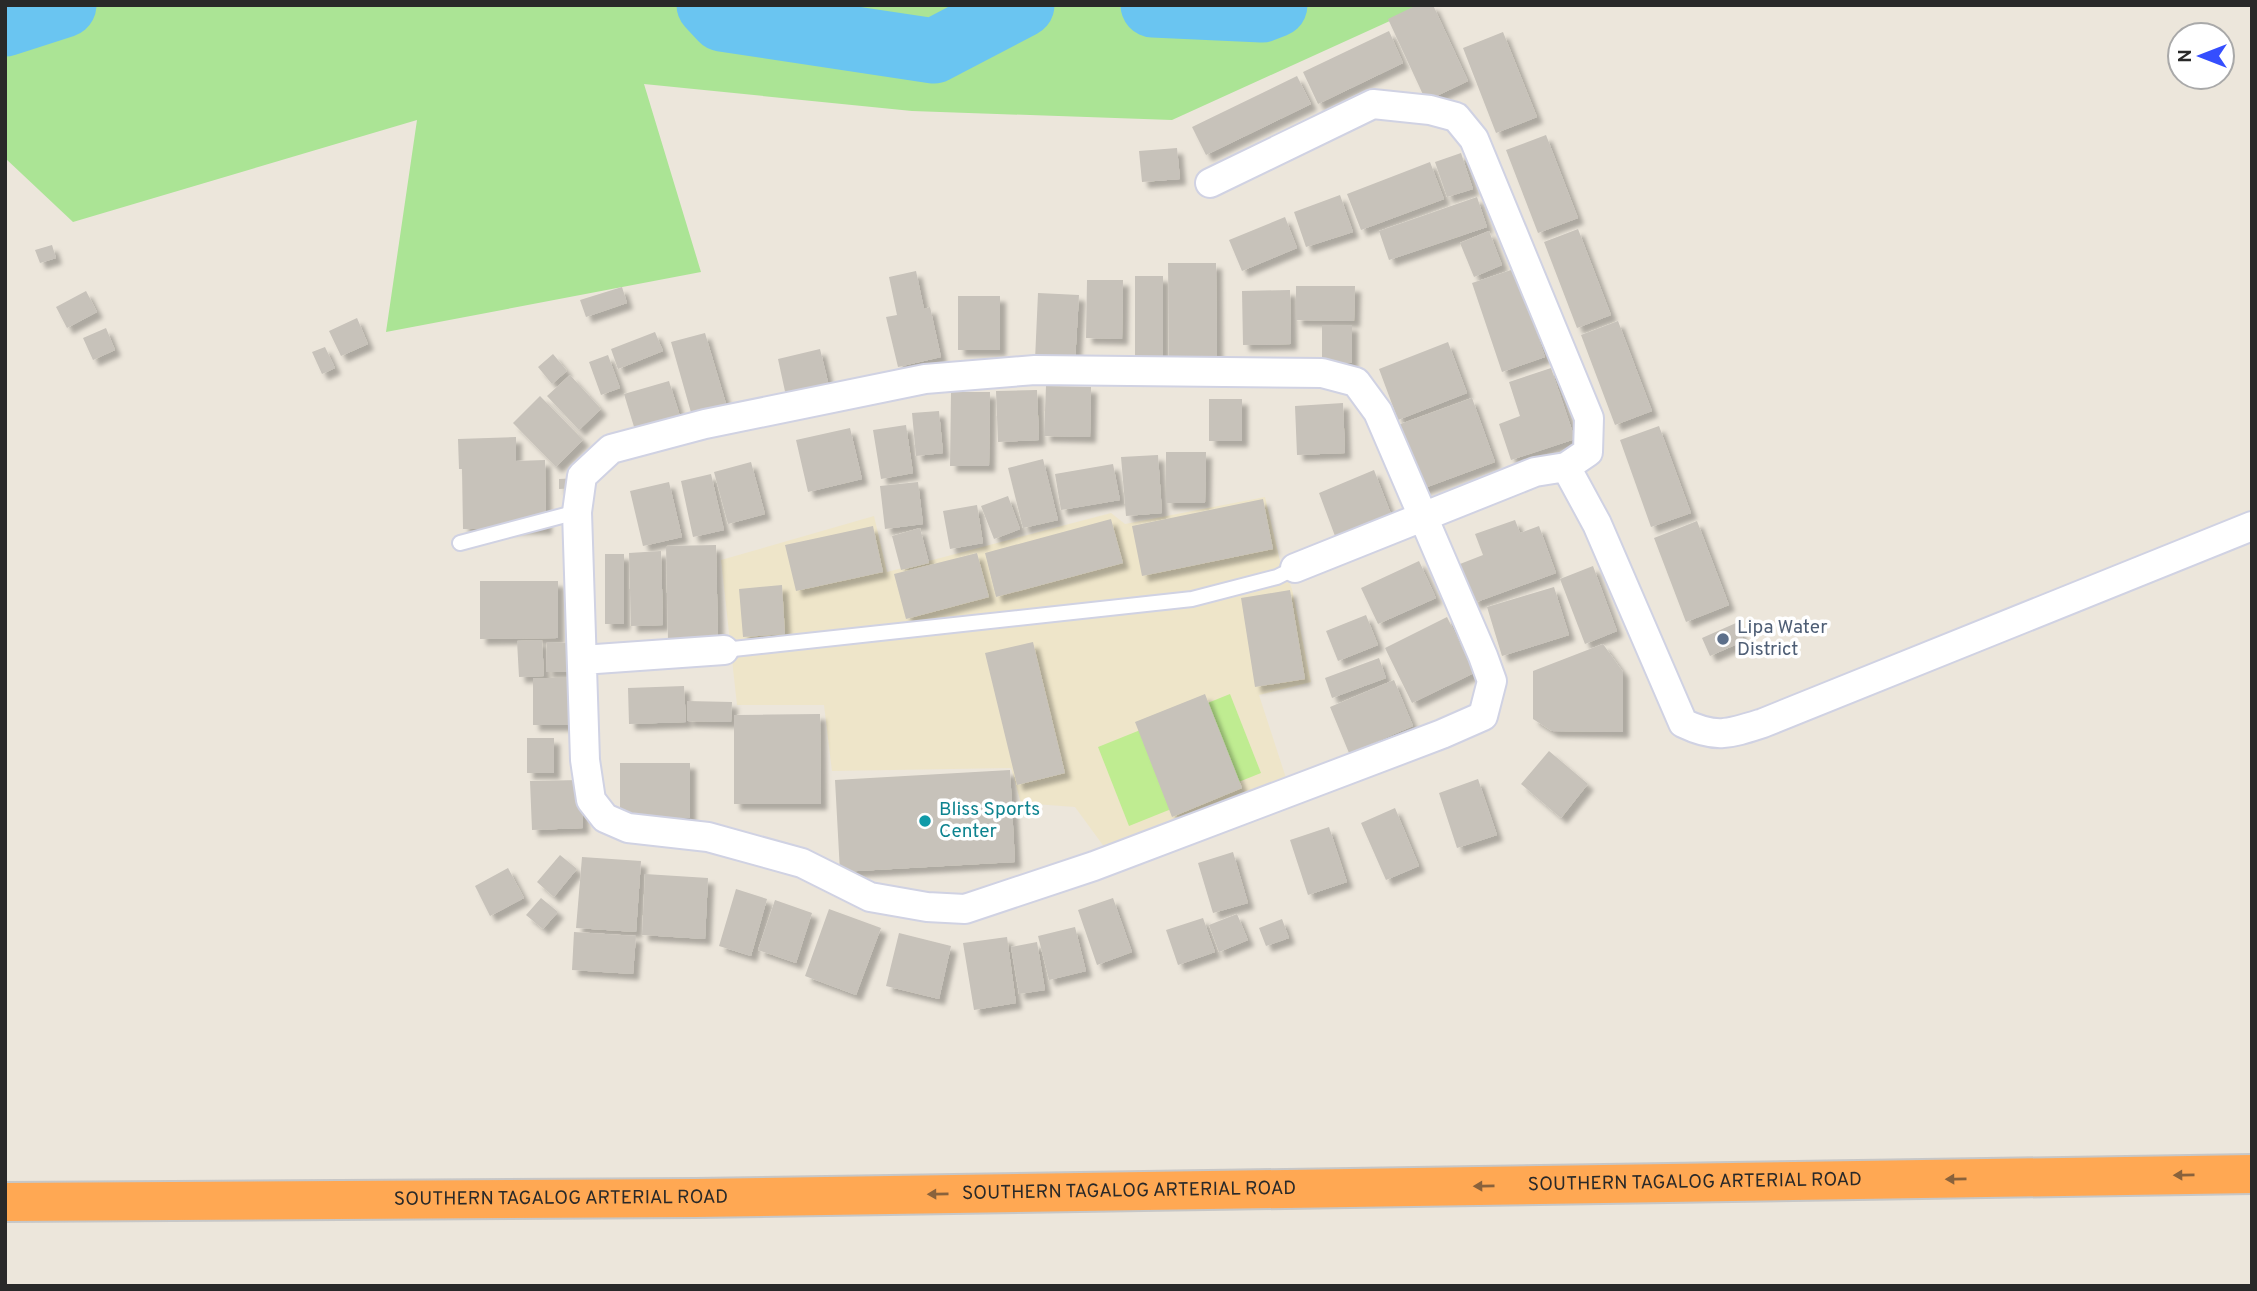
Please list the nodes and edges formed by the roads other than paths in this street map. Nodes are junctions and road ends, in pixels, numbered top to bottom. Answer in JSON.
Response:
{"nodes":[{"id":1,"x":1210,"y":183,"type":"dead end"},
{"id":2,"x":1566,"y":467,"type":"junction"},
{"id":3,"x":578,"y":512,"type":"junction"},
{"id":4,"x":1422,"y":516,"type":"junction"},
{"id":5,"x":2252,"y":526,"type":"edge"},
{"id":6,"x":460,"y":543,"type":"dead end"},
{"id":7,"x":1295,"y":568,"type":"joint"},
{"id":8,"x":723,"y":650,"type":"joint"},
{"id":9,"x":582,"y":660,"type":"junction"},
{"id":10,"x":2252,"y":1174,"type":"edge"},
{"id":11,"x":5,"y":1202,"type":"edge"}],
"edges":[{"from":1,"to":2,"type":"street"},
{"from":2,"to":4,"type":"street"},
{"from":2,"to":5,"type":"street"},
{"from":3,"to":4,"type":"street"},
{"from":3,"to":6,"type":"lane"},
{"from":3,"to":9,"type":"street"},
{"from":4,"to":7,"type":"street"},
{"from":4,"to":9,"type":"street"},
{"from":7,"to":8,"type":"lane"},
{"from":8,"to":9,"type":"street"},
{"from":10,"to":11,"type":"highway","name":"SOUTHERN TAGALOG ARTERIAL ROAD","one_way":true}]}
